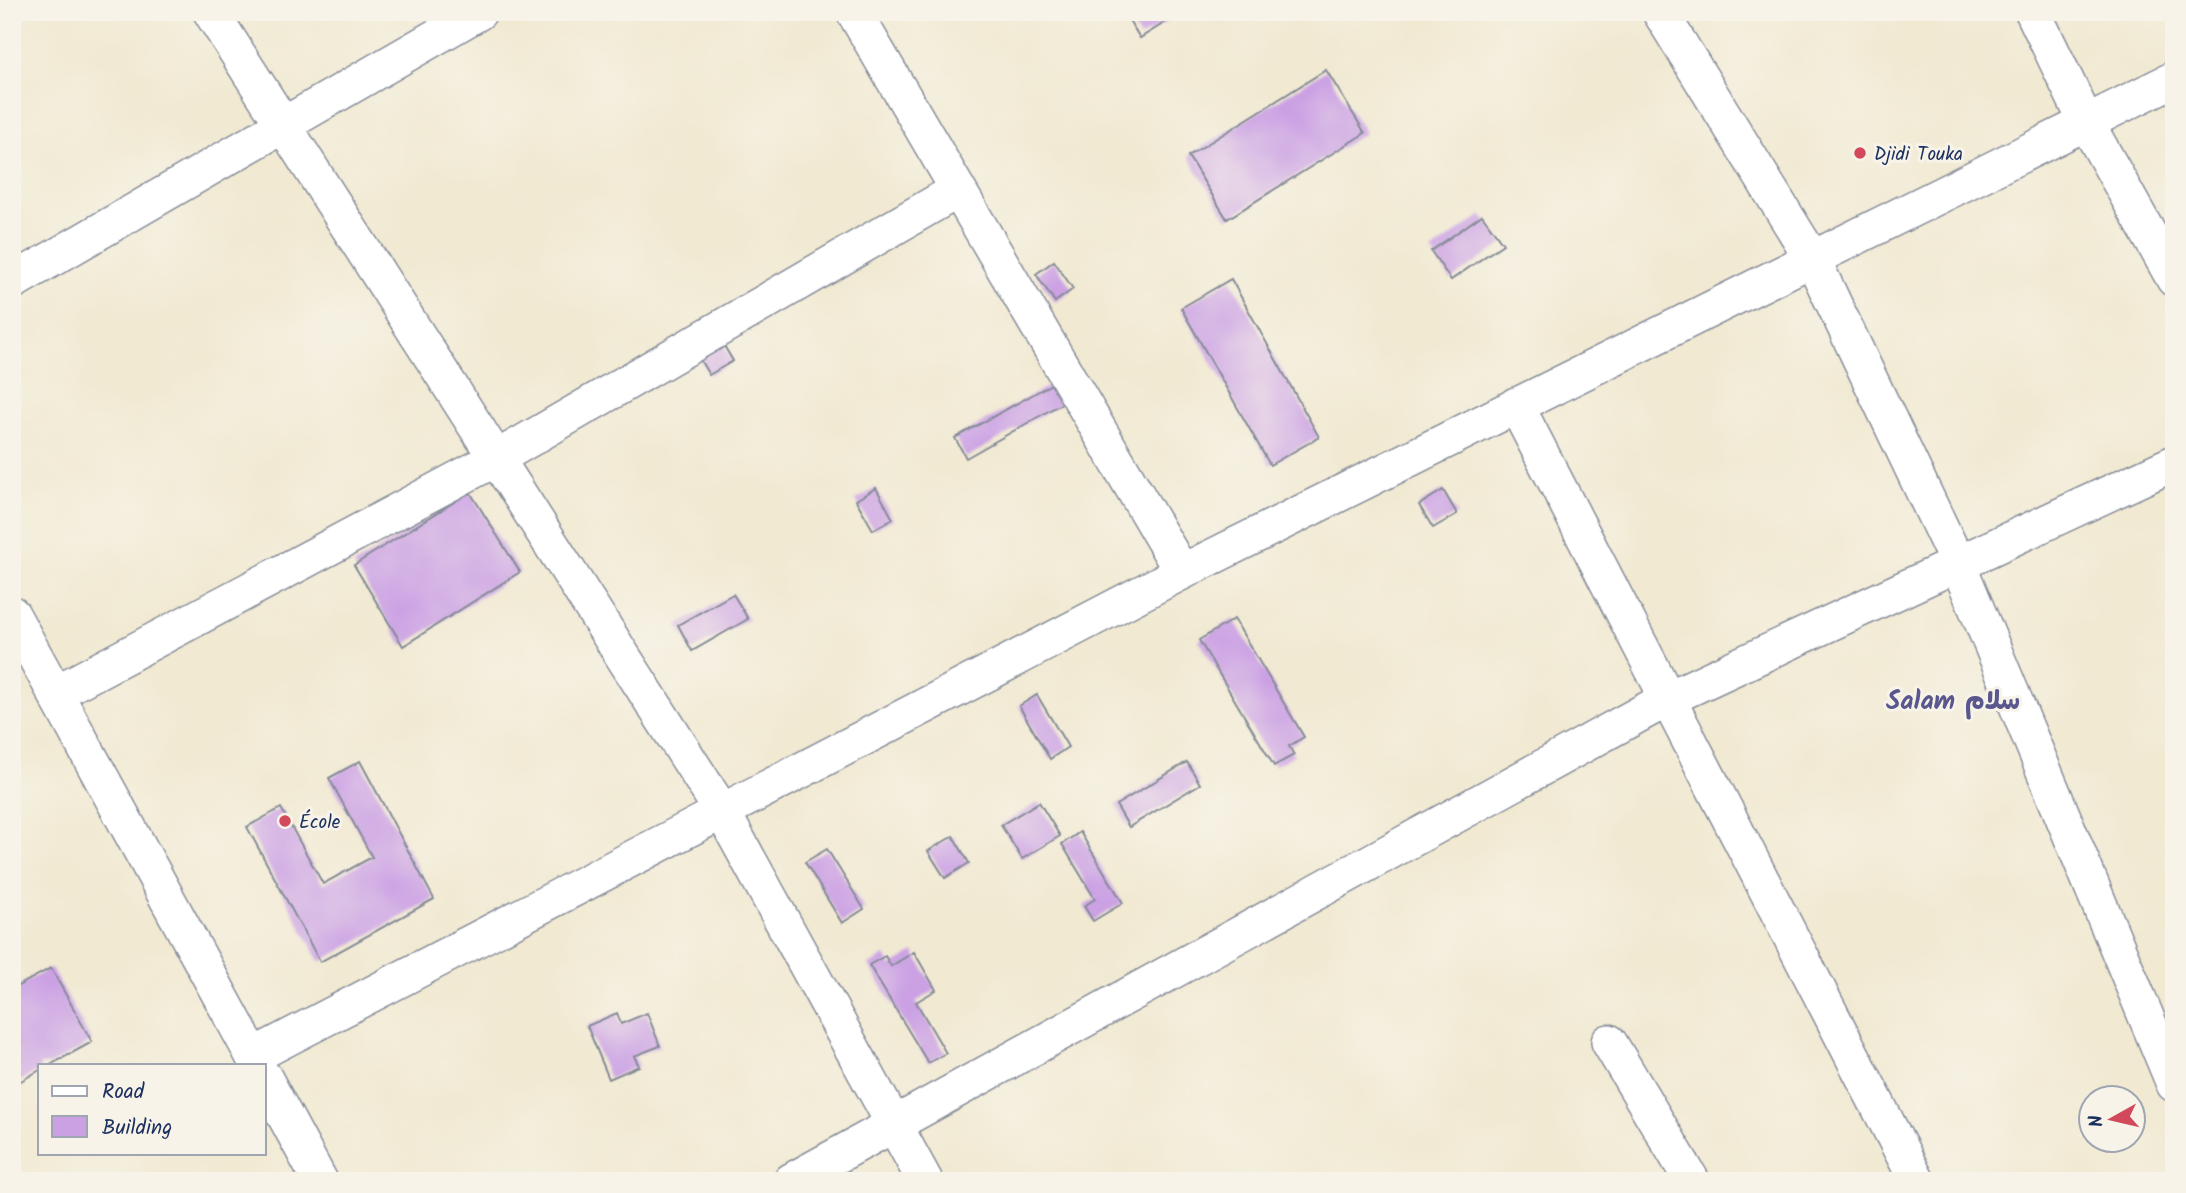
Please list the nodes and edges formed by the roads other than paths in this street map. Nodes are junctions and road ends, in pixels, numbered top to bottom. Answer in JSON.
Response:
{"nodes":[{"id":1,"x":211,"y":12,"type":"edge"},
{"id":2,"x":479,"y":12,"type":"edge"},
{"id":3,"x":854,"y":12,"type":"edge"},
{"id":4,"x":1660,"y":12,"type":"edge"},
{"id":5,"x":2033,"y":12,"type":"edge"},
{"id":6,"x":2174,"y":79,"type":"edge"},
{"id":7,"x":2086,"y":122,"type":"junction"},
{"id":8,"x":285,"y":125,"type":"junction"},
{"id":9,"x":958,"y":190,"type":"junction"},
{"id":10,"x":1812,"y":258,"type":"junction"},
{"id":11,"x":2174,"y":279,"type":"edge"},
{"id":12,"x":12,"y":282,"type":"edge"},
{"id":13,"x":1516,"y":405,"type":"junction"},
{"id":14,"x":497,"y":458,"type":"junction"},
{"id":15,"x":2174,"y":463,"type":"edge"},
{"id":16,"x":1958,"y":564,"type":"junction"},
{"id":17,"x":1182,"y":572,"type":"junction"},
{"id":18,"x":12,"y":614,"type":"edge"},
{"id":19,"x":56,"y":693,"type":"junction"},
{"id":20,"x":1667,"y":699,"type":"junction"},
{"id":21,"x":723,"y":813,"type":"junction"},
{"id":22,"x":1609,"y":1042,"type":"dead end"},
{"id":23,"x":257,"y":1064,"type":"edge"},
{"id":24,"x":262,"y":1064,"type":"edge"},
{"id":25,"x":266,"y":1081,"type":"edge"},
{"id":26,"x":2174,"y":1084,"type":"edge"},
{"id":27,"x":893,"y":1126,"type":"junction"},
{"id":28,"x":320,"y":1181,"type":"edge"},
{"id":29,"x":790,"y":1181,"type":"edge"},
{"id":30,"x":925,"y":1181,"type":"edge"},
{"id":31,"x":1692,"y":1181,"type":"edge"},
{"id":32,"x":1917,"y":1181,"type":"edge"}],
"edges":[{"from":1,"to":8,"type":"street"},
{"from":2,"to":8,"type":"street"},
{"from":3,"to":9,"type":"street"},
{"from":4,"to":10,"type":"street"},
{"from":5,"to":7,"type":"street"},
{"from":6,"to":7,"type":"street"},
{"from":7,"to":10,"type":"street"},
{"from":7,"to":11,"type":"street"},
{"from":8,"to":12,"type":"street"},
{"from":8,"to":14,"type":"street"},
{"from":9,"to":14,"type":"street"},
{"from":9,"to":17,"type":"street"},
{"from":10,"to":13,"type":"street"},
{"from":10,"to":16,"type":"street"},
{"from":13,"to":17,"type":"street"},
{"from":13,"to":20,"type":"street"},
{"from":14,"to":19,"type":"street"},
{"from":14,"to":21,"type":"street"},
{"from":15,"to":16,"type":"street"},
{"from":16,"to":20,"type":"street"},
{"from":16,"to":26,"type":"street"},
{"from":17,"to":21,"type":"street"},
{"from":18,"to":19,"type":"street"},
{"from":19,"to":23,"type":"street"},
{"from":20,"to":27,"type":"street"},
{"from":20,"to":32,"type":"street"},
{"from":21,"to":24,"type":"street"},
{"from":21,"to":27,"type":"street"},
{"from":22,"to":31,"type":"street"},
{"from":25,"to":28,"type":"street"},
{"from":27,"to":29,"type":"street"},
{"from":27,"to":30,"type":"street"}]}
